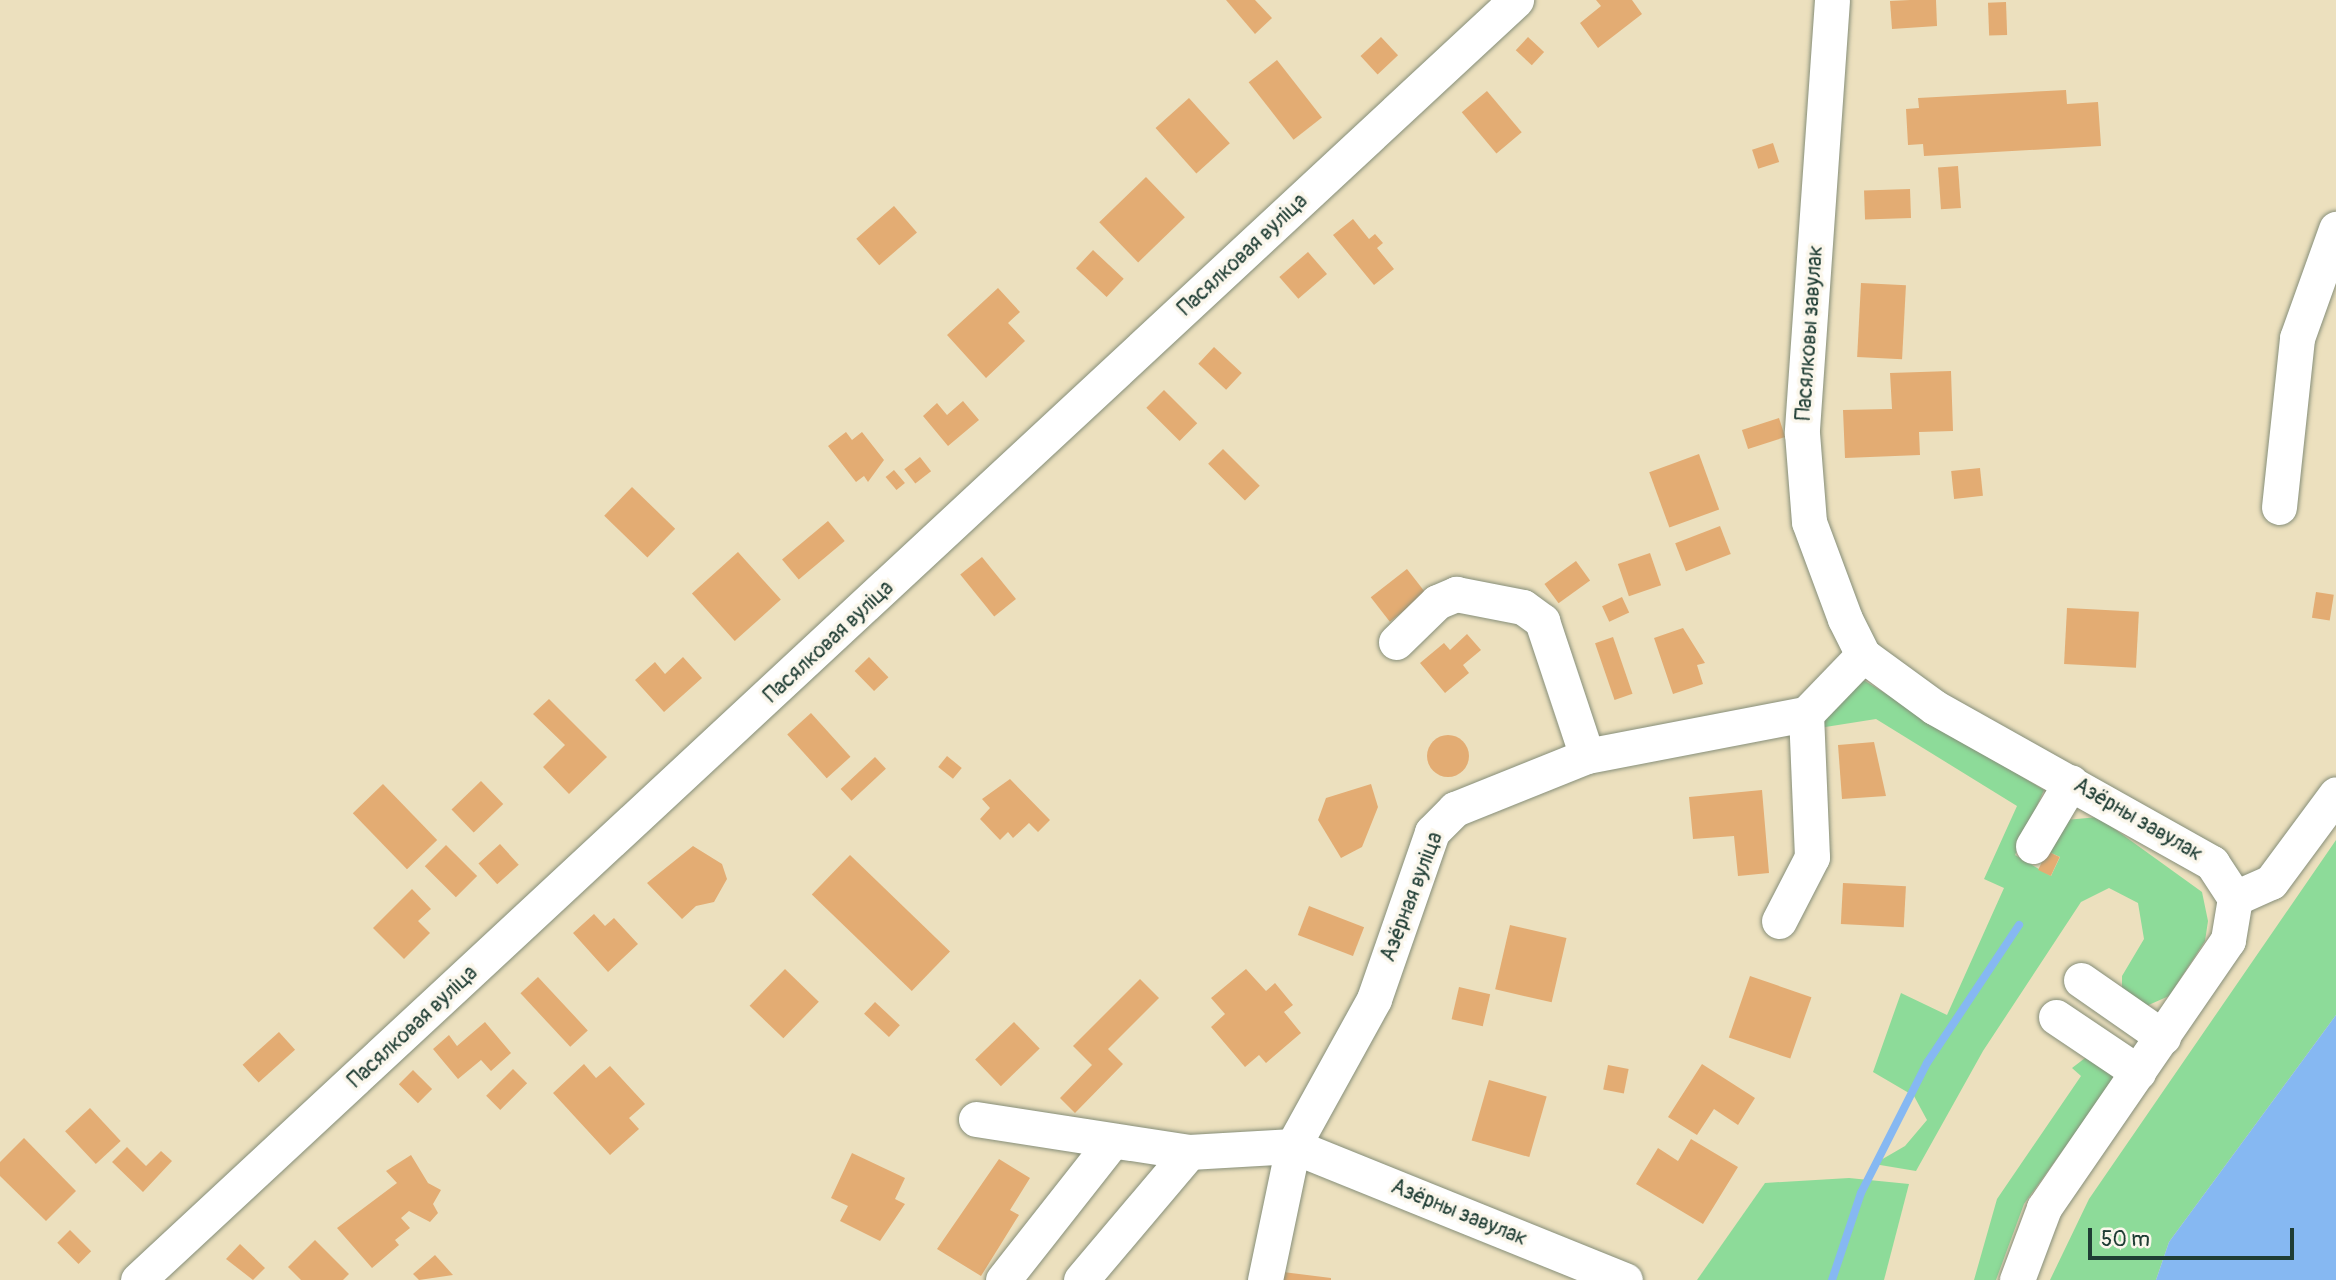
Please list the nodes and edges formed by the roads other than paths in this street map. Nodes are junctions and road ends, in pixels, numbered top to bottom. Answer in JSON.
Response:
{"nodes":[{"id":1,"x":1516,"y":0,"type":"edge"},
{"id":2,"x":1832,"y":0,"type":"edge"},
{"id":3,"x":2336,"y":229,"type":"edge"},
{"id":4,"x":2279,"y":507,"type":"dead end"},
{"id":5,"x":1396,"y":642,"type":"dead end"},
{"id":6,"x":1863,"y":655,"type":"junction"},
{"id":7,"x":1806,"y":714,"type":"junction"},
{"id":8,"x":1587,"y":756,"type":"junction"},
{"id":9,"x":2071,"y":782,"type":"junction"},
{"id":10,"x":2336,"y":794,"type":"edge"},
{"id":11,"x":2033,"y":846,"type":"dead end"},
{"id":12,"x":2235,"y":898,"type":"junction"},
{"id":13,"x":1779,"y":921,"type":"dead end"},
{"id":14,"x":2081,"y":980,"type":"dead end"},
{"id":15,"x":2056,"y":1017,"type":"dead end"},
{"id":16,"x":2163,"y":1037,"type":"junction"},
{"id":17,"x":2138,"y":1072,"type":"junction"},
{"id":18,"x":976,"y":1119,"type":"dead end"},
{"id":19,"x":1111,"y":1143,"type":"junction"},
{"id":20,"x":1293,"y":1146,"type":"junction"},
{"id":21,"x":1189,"y":1153,"type":"junction"},
{"id":22,"x":1547,"y":1266,"type":"edge"},
{"id":23,"x":138,"y":1280,"type":"edge"},
{"id":24,"x":1003,"y":1280,"type":"edge"},
{"id":25,"x":1081,"y":1280,"type":"edge"},
{"id":26,"x":1265,"y":1280,"type":"edge"},
{"id":27,"x":1625,"y":1280,"type":"edge"},
{"id":28,"x":2017,"y":1280,"type":"edge"}],
"edges":[{"from":1,"to":23,"type":"street","name":"Пасялковая вуліца"},
{"from":2,"to":6,"type":"street","name":"Пасялковы завулак"},
{"from":3,"to":4,"type":"street"},
{"from":5,"to":8,"type":"street"},
{"from":6,"to":7,"type":"street"},
{"from":6,"to":9,"type":"street","name":"Азёрны завулак"},
{"from":7,"to":8,"type":"street","name":"Азёрная вуліца"},
{"from":7,"to":13,"type":"street"},
{"from":8,"to":20,"type":"street","name":"Азёрная вуліца"},
{"from":9,"to":11,"type":"street"},
{"from":9,"to":12,"type":"street","name":"Азёрны завулак"},
{"from":10,"to":12,"type":"street"},
{"from":12,"to":16,"type":"street"},
{"from":14,"to":16,"type":"street"},
{"from":15,"to":17,"type":"street"},
{"from":16,"to":17,"type":"street"},
{"from":17,"to":28,"type":"street"},
{"from":18,"to":19,"type":"street"},
{"from":19,"to":21,"type":"street"},
{"from":19,"to":24,"type":"street"},
{"from":20,"to":21,"type":"street"},
{"from":20,"to":22,"type":"street","name":"Азёрны завулак"},
{"from":20,"to":26,"type":"street","name":"Азёрная вуліца"},
{"from":21,"to":25,"type":"street"},
{"from":22,"to":27,"type":"street","name":"Азёрны завулак"}]}
